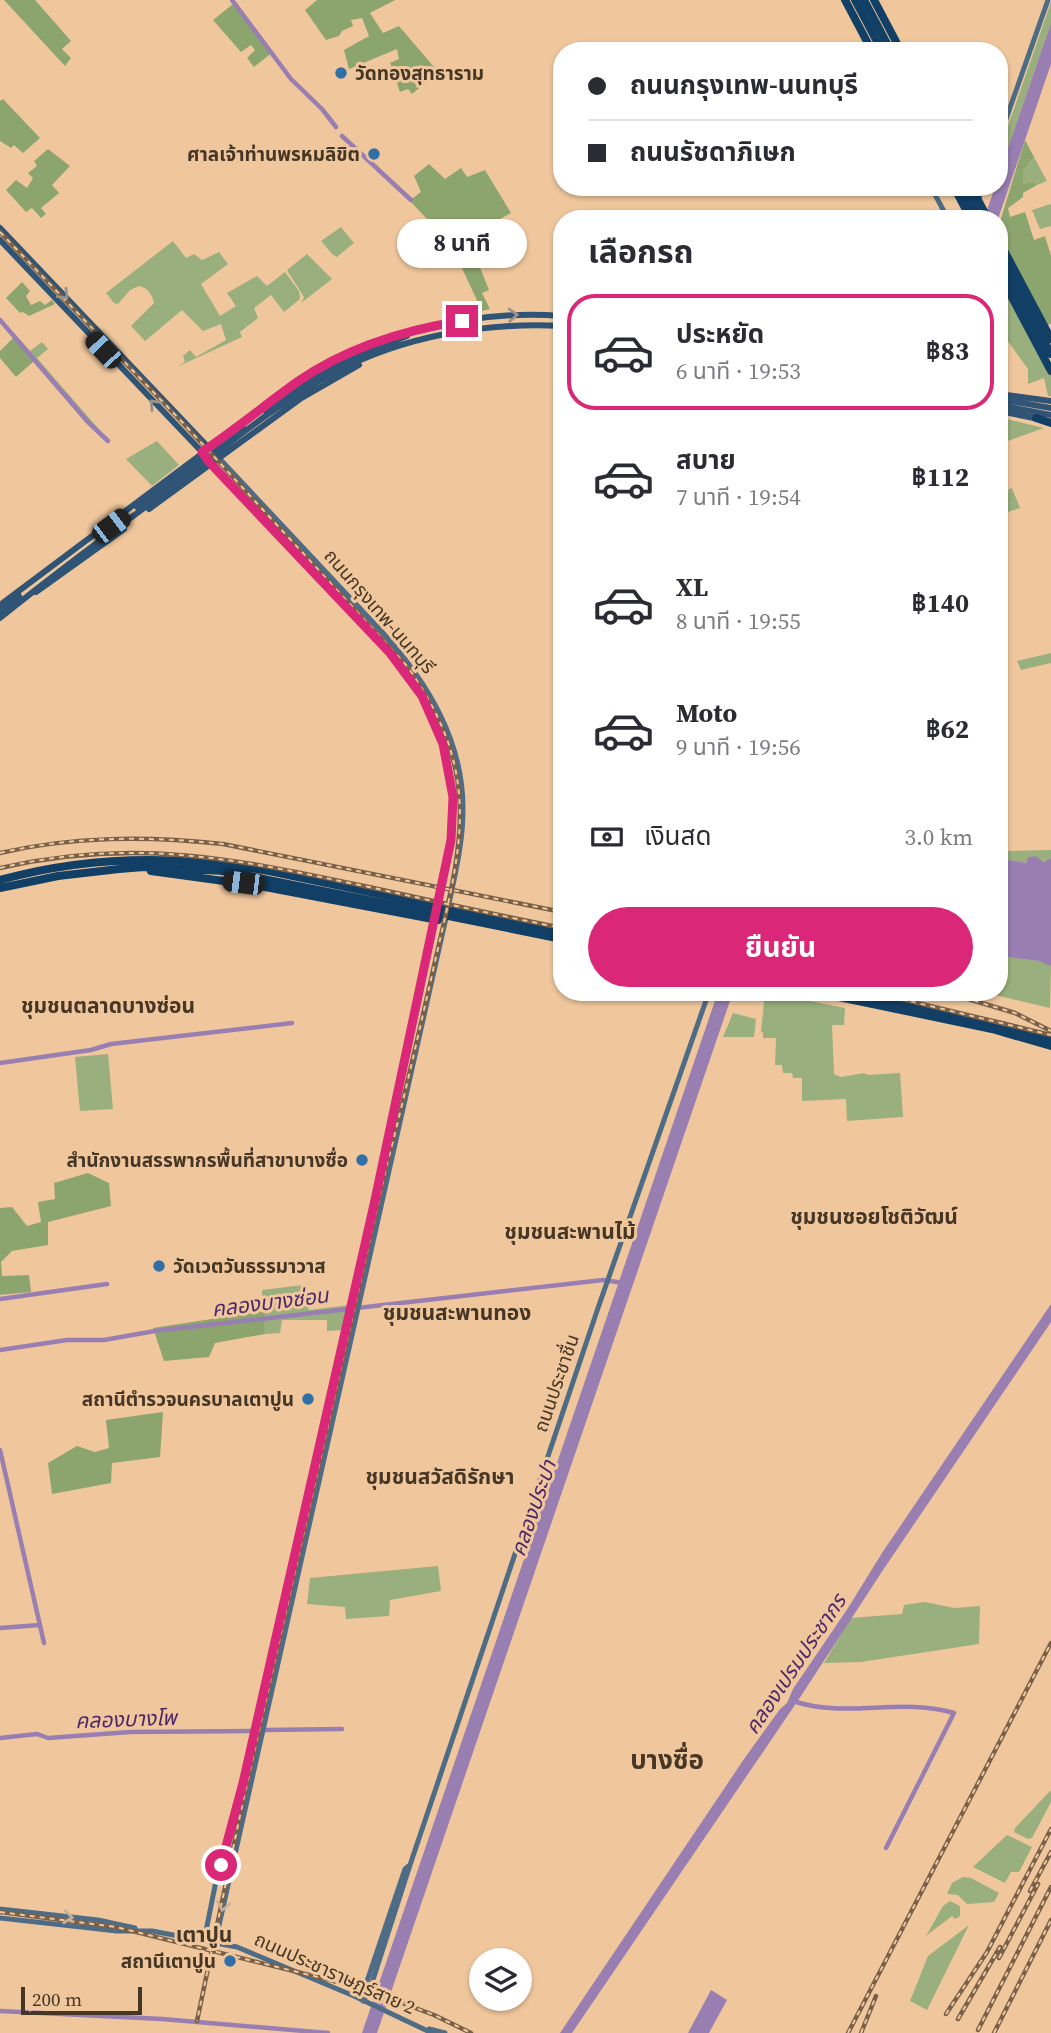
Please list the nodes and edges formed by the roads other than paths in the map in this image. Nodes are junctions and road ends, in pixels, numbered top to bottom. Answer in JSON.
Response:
{"nodes":[{"id":1,"x":845,"y":0,"type":"edge"},
{"id":2,"x":855,"y":0,"type":"edge"},
{"id":3,"x":864,"y":0,"type":"edge"},
{"id":4,"x":874,"y":0,"type":"edge"},
{"id":5,"x":1048,"y":0,"type":"edge"},
{"id":6,"x":865,"y":11,"type":"junction"},
{"id":7,"x":867,"y":42,"type":"edge"},
{"id":8,"x":878,"y":42,"type":"edge"},
{"id":9,"x":885,"y":42,"type":"edge"},
{"id":10,"x":896,"y":42,"type":"edge"},
{"id":11,"x":1008,"y":113,"type":"edge"},
{"id":12,"x":956,"y":196,"type":"edge"},
{"id":13,"x":968,"y":210,"type":"edge"},
{"id":14,"x":0,"y":228,"type":"edge"},
{"id":15,"x":0,"y":240,"type":"edge"},
{"id":16,"x":1008,"y":258,"type":"edge"},
{"id":17,"x":38,"y":268,"type":"junction"},
{"id":18,"x":30,"y":274,"type":"junction"},
{"id":19,"x":1008,"y":274,"type":"edge"},
{"id":20,"x":1008,"y":290,"type":"edge"},
{"id":21,"x":553,"y":316,"type":"edge"},
{"id":22,"x":553,"y":326,"type":"edge"},
{"id":23,"x":422,"y":329,"type":"junction"},
{"id":24,"x":445,"y":334,"type":"junction"},
{"id":25,"x":1051,"y":339,"type":"edge"},
{"id":26,"x":374,"y":351,"type":"junction"},
{"id":27,"x":1051,"y":354,"type":"edge"},
{"id":28,"x":1051,"y":371,"type":"edge"},
{"id":29,"x":1008,"y":397,"type":"edge"},
{"id":30,"x":1008,"y":400,"type":"edge"},
{"id":31,"x":1051,"y":401,"type":"edge"},
{"id":32,"x":270,"y":402,"type":"junction"},
{"id":33,"x":1008,"y":407,"type":"edge"},
{"id":34,"x":1051,"y":408,"type":"edge"},
{"id":35,"x":1008,"y":411,"type":"edge"},
{"id":36,"x":1040,"y":413,"type":"junction"},
{"id":37,"x":279,"y":414,"type":"junction"},
{"id":38,"x":1051,"y":415,"type":"edge"},
{"id":39,"x":1051,"y":422,"type":"edge"},
{"id":40,"x":209,"y":447,"type":"junction"},
{"id":41,"x":202,"y":452,"type":"junction"},
{"id":42,"x":219,"y":458,"type":"junction"},
{"id":43,"x":210,"y":463,"type":"junction"},
{"id":44,"x":153,"y":489,"type":"junction"},
{"id":45,"x":163,"y":499,"type":"junction"},
{"id":46,"x":316,"y":563,"type":"junction"},
{"id":47,"x":309,"y":568,"type":"junction"},
{"id":48,"x":0,"y":605,"type":"edge"},
{"id":49,"x":0,"y":611,"type":"edge"},
{"id":50,"x":9,"y":611,"type":"junction"},
{"id":51,"x":0,"y":618,"type":"edge"},
{"id":52,"x":396,"y":648,"type":"junction"},
{"id":53,"x":390,"y":653,"type":"junction"},
{"id":54,"x":456,"y":756,"type":"junction"},
{"id":55,"x":446,"y":758,"type":"junction"},
{"id":56,"x":225,"y":868,"type":"junction"},
{"id":57,"x":148,"y":870,"type":"junction"},
{"id":58,"x":0,"y":885,"type":"edge"},
{"id":59,"x":436,"y":915,"type":"junction"},
{"id":60,"x":446,"y":918,"type":"junction"},
{"id":61,"x":553,"y":930,"type":"edge"},
{"id":62,"x":540,"y":935,"type":"junction"},
{"id":63,"x":553,"y":937,"type":"edge"},
{"id":64,"x":706,"y":1001,"type":"edge"},
{"id":65,"x":858,"y":1001,"type":"edge"},
{"id":66,"x":893,"y":1001,"type":"edge"},
{"id":67,"x":413,"y":1017,"type":"junction"},
{"id":68,"x":423,"y":1020,"type":"junction"},
{"id":69,"x":1051,"y":1038,"type":"edge"},
{"id":70,"x":1051,"y":1046,"type":"edge"},
{"id":71,"x":381,"y":1166,"type":"junction"},
{"id":72,"x":390,"y":1167,"type":"junction"},
{"id":73,"x":333,"y":1383,"type":"junction"},
{"id":74,"x":340,"y":1383,"type":"junction"},
{"id":75,"x":303,"y":1514,"type":"junction"},
{"id":76,"x":310,"y":1515,"type":"junction"},
{"id":77,"x":257,"y":1716,"type":"junction"},
{"id":78,"x":265,"y":1718,"type":"junction"},
{"id":79,"x":0,"y":1909,"type":"edge"},
{"id":80,"x":24,"y":1912,"type":"junction"},
{"id":81,"x":0,"y":1918,"type":"edge"},
{"id":82,"x":23,"y":1921,"type":"junction"},
{"id":83,"x":141,"y":1930,"type":"junction"},
{"id":84,"x":204,"y":1941,"type":"junction"},
{"id":85,"x":215,"y":1944,"type":"junction"},
{"id":86,"x":363,"y":2001,"type":"junction"},
{"id":87,"x":424,"y":2031,"type":"edge"},
{"id":88,"x":432,"y":2033,"type":"edge"},
{"id":89,"x":445,"y":2033,"type":"edge"}],
"edges":[{"from":1,"to":7,"type":"highway"},
{"from":2,"to":6,"type":"highway"},
{"from":3,"to":6,"type":"highway"},
{"from":4,"to":10,"type":"highway"},
{"from":5,"to":11,"type":"main road"},
{"from":6,"to":8,"type":"highway"},
{"from":6,"to":9,"type":"highway"},
{"from":12,"to":13,"type":"highway"},
{"from":14,"to":17,"type":"main road","name":"ถนนกรุงเทพ-นนทบุรี"},
{"from":15,"to":18,"type":"main road","name":"ถนนกรุงเทพ-นนทบุรี"},
{"from":16,"to":25,"type":"highway"},
{"from":17,"to":18,"type":"main road"},
{"from":17,"to":40,"type":"main road","name":"ถนนกรุงเทพ-นนทบุรี","one_way":true},
{"from":41,"to":18,"type":"main road","name":"ถนนกรุงเทพ-นนทบุรี","one_way":true},
{"from":19,"to":27,"type":"highway"},
{"from":20,"to":28,"type":"highway"},
{"from":23,"to":21,"type":"main road","one_way":true},
{"from":22,"to":24,"type":"main road"},
{"from":23,"to":26,"type":"main road"},
{"from":23,"to":32,"type":"main road"},
{"from":24,"to":26,"type":"main road"},
{"from":24,"to":37,"type":"main road"},
{"from":26,"to":49,"type":"main road"},
{"from":26,"to":50,"type":"main road"},
{"from":29,"to":31,"type":"main road"},
{"from":30,"to":36,"type":"main road"},
{"from":32,"to":37,"type":"main road"},
{"from":32,"to":40,"type":"main road"},
{"from":33,"to":36,"type":"main road"},
{"from":34,"to":36,"type":"main road"},
{"from":35,"to":36,"type":"main road"},
{"from":36,"to":38,"type":"main road"},
{"from":36,"to":39,"type":"highway"},
{"from":37,"to":42,"type":"main road"},
{"from":40,"to":41,"type":"main road"},
{"from":40,"to":42,"type":"main road","name":"ถนนกรุงเทพ-นนทบุรี"},
{"from":41,"to":43,"type":"main road","name":"ถนนกรุงเทพ-นนทบุรี"},
{"from":41,"to":44,"type":"main road"},
{"from":42,"to":43,"type":"main road"},
{"from":42,"to":46,"type":"main road","name":"ถนนกรุงเทพ-นนทบุรี"},
{"from":43,"to":45,"type":"main road"},
{"from":43,"to":47,"type":"main road","name":"ถนนกรุงเทพ-นนทบุรี"},
{"from":44,"to":45,"type":"main road"},
{"from":44,"to":48,"type":"main road"},
{"from":45,"to":50,"type":"main road"},
{"from":46,"to":47,"type":"main road"},
{"from":46,"to":52,"type":"main road","name":"ถนนกรุงเทพ-นนทบุรี"},
{"from":47,"to":53,"type":"main road","name":"ถนนกรุงเทพ-นนทบุรี"},
{"from":50,"to":51,"type":"main road"},
{"from":52,"to":53,"type":"main road"},
{"from":52,"to":54,"type":"main road","name":"ถนนกรุงเทพ-นนทบุรี"},
{"from":53,"to":55,"type":"main road","name":"ถนนกรุงเทพ-นนทบุรี"},
{"from":54,"to":55,"type":"main road"},
{"from":54,"to":60,"type":"main road","name":"ถนนกรุงเทพ-นนทบุรี"},
{"from":55,"to":59,"type":"main road","name":"ถนนกรุงเทพ-นนทบุรี"},
{"from":56,"to":57,"type":"main road"},
{"from":56,"to":58,"type":"main road"},
{"from":56,"to":59,"type":"main road"},
{"from":57,"to":58,"type":"main road"},
{"from":57,"to":62,"type":"highway"},
{"from":58,"to":61,"type":"highway"},
{"from":58,"to":62,"type":"highway"},
{"from":59,"to":60,"type":"main road"},
{"from":59,"to":67,"type":"main road","name":"ถนนกรุงเทพ-นนทบุรี"},
{"from":60,"to":68,"type":"main road","name":"ถนนกรุงเทพ-นนทบุรี"},
{"from":62,"to":63,"type":"highway"},
{"from":64,"to":86,"type":"main road","name":"ถนนประชาชื่น"},
{"from":65,"to":70,"type":"highway"},
{"from":66,"to":69,"type":"highway"},
{"from":67,"to":68,"type":"main road"},
{"from":67,"to":71,"type":"main road","name":"ถนนกรุงเทพ-นนทบุรี"},
{"from":68,"to":72,"type":"main road","name":"ถนนกรุงเทพ-นนทบุรี"},
{"from":71,"to":72,"type":"main road"},
{"from":71,"to":73,"type":"main road","name":"ถนนกรุงเทพ-นนทบุรี"},
{"from":72,"to":74,"type":"main road","name":"ถนนกรุงเทพ-นนทบุรี"},
{"from":73,"to":74,"type":"main road"},
{"from":73,"to":75,"type":"main road","name":"ถนนกรุงเทพ-นนทบุรี"},
{"from":74,"to":76,"type":"main road","name":"ถนนกรุงเทพ-นนทบุรี"},
{"from":75,"to":76,"type":"main road"},
{"from":75,"to":77,"type":"main road","name":"ถนนกรุงเทพ-นนทบุรี"},
{"from":76,"to":78,"type":"main road","name":"ถนนกรุงเทพ-นนทบุรี"},
{"from":77,"to":78,"type":"main road"},
{"from":77,"to":84,"type":"main road","name":"ถนนกรุงเทพ-นนทบุรี"},
{"from":78,"to":85,"type":"main road","name":"ถนนกรุงเทพ-นนทบุรี","one_way":true},
{"from":79,"to":80,"type":"main road","name":"ถนนประชาราษฎร์สาย 2"},
{"from":80,"to":82,"type":"main road"},
{"from":80,"to":83,"type":"main road","name":"ถนนประชาราษฎร์สาย 2","one_way":true},
{"from":81,"to":82,"type":"main road","name":"ถนนประชาราษฎร์สาย 2"},
{"from":82,"to":83,"type":"main road","name":"ถนนประชาราษฎร์สาย 2"},
{"from":83,"to":84,"type":"main road","name":"ถนนประชาราษฎร์สาย 2"},
{"from":84,"to":85,"type":"main road","name":"ถนนประชาราษฎร์สาย 2"},
{"from":85,"to":86,"type":"main road","name":"ถนนประชาราษฎร์สาย 2"},
{"from":86,"to":87,"type":"main road","name":"ถนนประชาราษฎร์สาย 2"},
{"from":87,"to":88,"type":"main road","name":"ถนนประชาราษฎร์สาย 2"},
{"from":87,"to":89,"type":"main road"}]}
